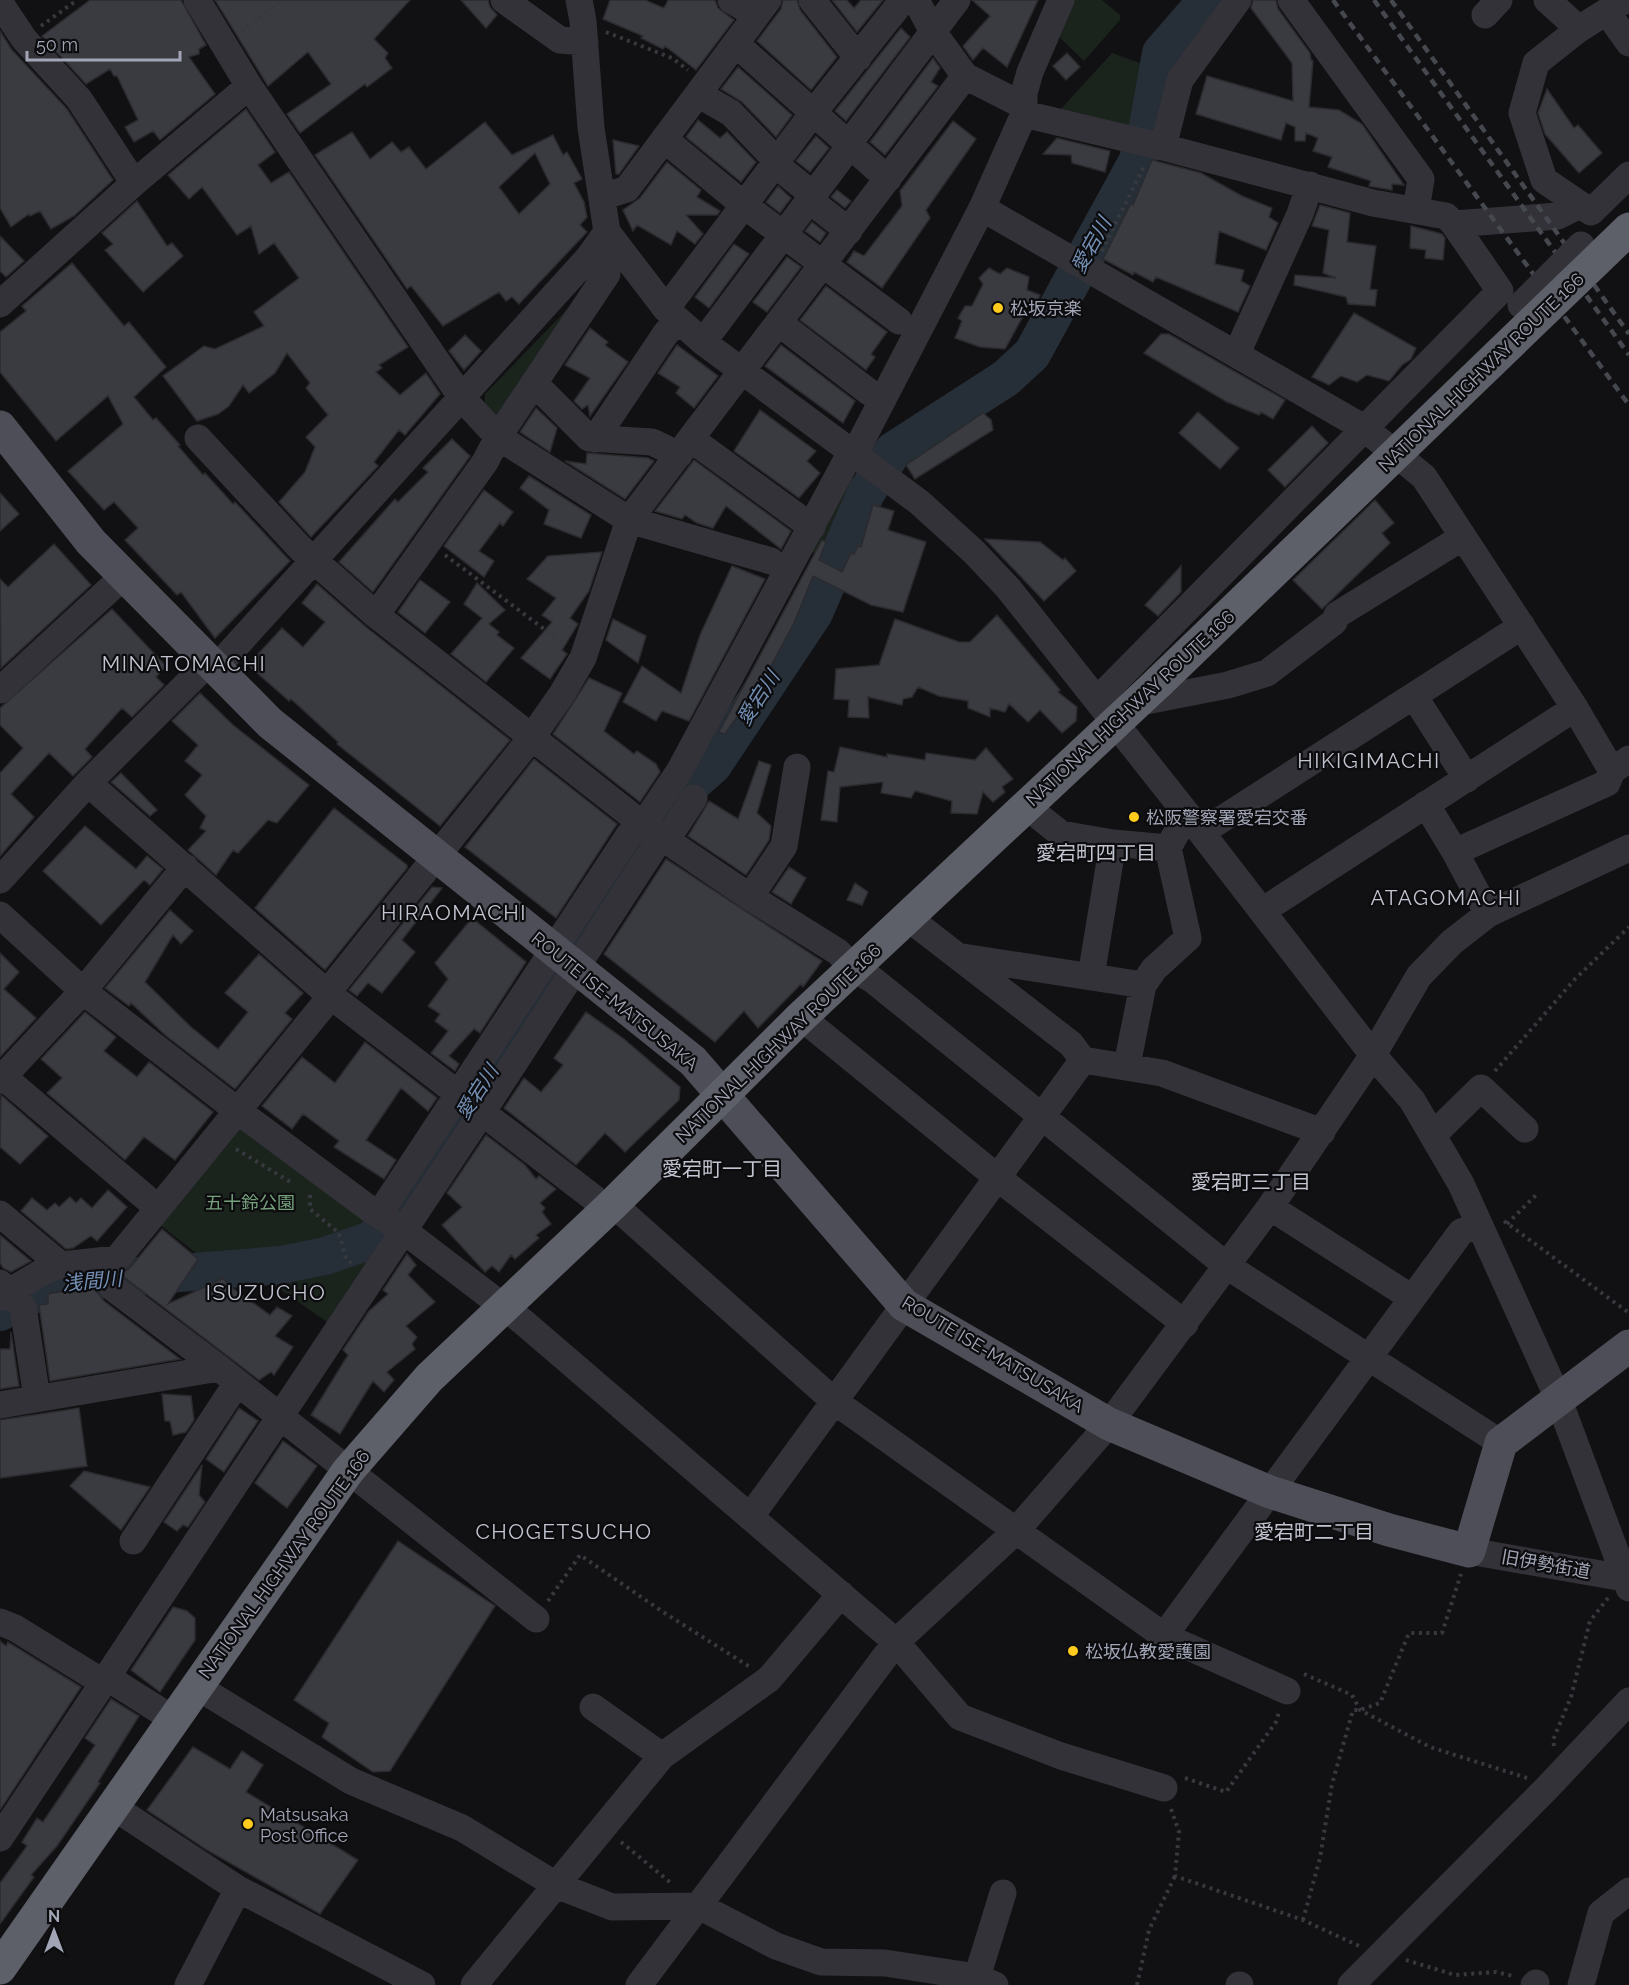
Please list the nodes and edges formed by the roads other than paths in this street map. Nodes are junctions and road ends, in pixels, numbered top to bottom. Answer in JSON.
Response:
{"nodes":[{"id":1,"x":197,"y":0,"type":"edge"},
{"id":2,"x":504,"y":0,"type":"edge"},
{"id":3,"x":731,"y":0,"type":"edge"},
{"id":4,"x":812,"y":0,"type":"edge"},
{"id":5,"x":903,"y":0,"type":"edge"},
{"id":6,"x":916,"y":0,"type":"edge"},
{"id":7,"x":957,"y":0,"type":"edge"},
{"id":8,"x":1061,"y":0,"type":"edge"},
{"id":9,"x":1238,"y":0,"type":"edge"},
{"id":10,"x":1291,"y":0,"type":"edge"},
{"id":11,"x":1547,"y":0,"type":"edge"},
{"id":12,"x":0,"y":3,"type":"edge"},
{"id":13,"x":1616,"y":6,"type":"edge"},
{"id":14,"x":762,"y":8,"type":"edge"},
{"id":15,"x":582,"y":21,"type":"edge"},
{"id":16,"x":1579,"y":29,"type":"junction"},
{"id":17,"x":933,"y":32,"type":"junction"},
{"id":18,"x":1629,"y":43,"type":"edge"},
{"id":19,"x":736,"y":44,"type":"junction"},
{"id":20,"x":858,"y":58,"type":"junction"},
{"id":21,"x":965,"y":76,"type":"junction"},
{"id":22,"x":249,"y":86,"type":"junction"},
{"id":23,"x":702,"y":89,"type":"junction"},
{"id":24,"x":1024,"y":110,"type":"junction"},
{"id":25,"x":813,"y":113,"type":"junction"},
{"id":26,"x":664,"y":139,"type":"junction"},
{"id":27,"x":851,"y":142,"type":"junction"},
{"id":28,"x":1150,"y":144,"type":"junction"},
{"id":29,"x":777,"y":163,"type":"junction"},
{"id":30,"x":1629,"y":175,"type":"edge"},
{"id":31,"x":888,"y":179,"type":"junction"},
{"id":32,"x":134,"y":183,"type":"junction"},
{"id":33,"x":1310,"y":185,"type":"junction"},
{"id":34,"x":602,"y":197,"type":"junction"},
{"id":35,"x":810,"y":197,"type":"junction"},
{"id":36,"x":745,"y":206,"type":"junction"},
{"id":37,"x":982,"y":208,"type":"junction"},
{"id":38,"x":1585,"y":209,"type":"junction"},
{"id":39,"x":1416,"y":210,"type":"junction"},
{"id":40,"x":1454,"y":224,"type":"junction"},
{"id":41,"x":1629,"y":229,"type":"edge"},
{"id":42,"x":849,"y":231,"type":"junction"},
{"id":43,"x":608,"y":232,"type":"junction"},
{"id":44,"x":783,"y":233,"type":"junction"},
{"id":45,"x":1581,"y":245,"type":"dead end"},
{"id":46,"x":1629,"y":250,"type":"edge"},
{"id":47,"x":824,"y":264,"type":"junction"},
{"id":48,"x":0,"y":304,"type":"edge"},
{"id":49,"x":1521,"y":305,"type":"dead end"},
{"id":50,"x":672,"y":315,"type":"junction"},
{"id":51,"x":899,"y":321,"type":"dead end"},
{"id":52,"x":779,"y":323,"type":"junction"},
{"id":53,"x":703,"y":342,"type":"junction"},
{"id":54,"x":1237,"y":354,"type":"junction"},
{"id":55,"x":743,"y":370,"type":"junction"},
{"id":56,"x":534,"y":384,"type":"junction"},
{"id":57,"x":869,"y":392,"type":"dead end"},
{"id":58,"x":462,"y":398,"type":"junction"},
{"id":59,"x":0,"y":426,"type":"edge"},
{"id":60,"x":1364,"y":428,"type":"junction"},
{"id":61,"x":498,"y":437,"type":"junction"},
{"id":62,"x":198,"y":438,"type":"dead end"},
{"id":63,"x":595,"y":439,"type":"junction"},
{"id":64,"x":685,"y":447,"type":"junction"},
{"id":65,"x":857,"y":457,"type":"junction"},
{"id":66,"x":629,"y":520,"type":"junction"},
{"id":67,"x":812,"y":527,"type":"junction"},
{"id":68,"x":1463,"y":537,"type":"junction"},
{"id":69,"x":771,"y":561,"type":"dead end"},
{"id":70,"x":315,"y":562,"type":"junction"},
{"id":71,"x":123,"y":576,"type":"junction"},
{"id":72,"x":376,"y":615,"type":"junction"},
{"id":73,"x":1522,"y":626,"type":"junction"},
{"id":74,"x":212,"y":666,"type":"junction"},
{"id":75,"x":0,"y":690,"type":"edge"},
{"id":76,"x":1414,"y":696,"type":"junction"},
{"id":77,"x":1127,"y":702,"type":"junction"},
{"id":78,"x":1575,"y":708,"type":"junction"},
{"id":79,"x":532,"y":737,"type":"junction"},
{"id":80,"x":1621,"y":765,"type":"edge"},
{"id":81,"x":797,"y":767,"type":"dead end"},
{"id":82,"x":1467,"y":779,"type":"junction"},
{"id":83,"x":88,"y":783,"type":"junction"},
{"id":84,"x":694,"y":798,"type":"dead end"},
{"id":85,"x":1426,"y":804,"type":"junction"},
{"id":86,"x":1026,"y":806,"type":"junction"},
{"id":87,"x":1194,"y":823,"type":"junction"},
{"id":88,"x":654,"y":832,"type":"junction"},
{"id":89,"x":1113,"y":843,"type":"junction"},
{"id":90,"x":1168,"y":848,"type":"junction"},
{"id":91,"x":1629,"y":848,"type":"edge"},
{"id":92,"x":1455,"y":852,"type":"junction"},
{"id":93,"x":437,"y":856,"type":"junction"},
{"id":94,"x":185,"y":867,"type":"junction"},
{"id":95,"x":0,"y":880,"type":"edge"},
{"id":96,"x":750,"y":897,"type":"junction"},
{"id":97,"x":1262,"y":910,"type":"junction"},
{"id":98,"x":1488,"y":914,"type":"junction"},
{"id":99,"x":0,"y":915,"type":"edge"},
{"id":100,"x":907,"y":917,"type":"junction"},
{"id":101,"x":961,"y":957,"type":"junction"},
{"id":102,"x":565,"y":959,"type":"junction"},
{"id":103,"x":854,"y":969,"type":"junction"},
{"id":104,"x":1091,"y":976,"type":"junction"},
{"id":105,"x":1143,"y":985,"type":"junction"},
{"id":106,"x":83,"y":991,"type":"junction"},
{"id":107,"x":329,"y":994,"type":"junction"},
{"id":108,"x":801,"y":1017,"type":"junction"},
{"id":109,"x":1373,"y":1055,"type":"junction"},
{"id":110,"x":1083,"y":1060,"type":"junction"},
{"id":111,"x":1127,"y":1065,"type":"junction"},
{"id":112,"x":1,"y":1077,"type":"edge"},
{"id":113,"x":723,"y":1094,"type":"junction"},
{"id":114,"x":471,"y":1102,"type":"junction"},
{"id":115,"x":238,"y":1111,"type":"junction"},
{"id":116,"x":1042,"y":1118,"type":"junction"},
{"id":117,"x":1525,"y":1129,"type":"dead end"},
{"id":118,"x":1322,"y":1132,"type":"junction"},
{"id":119,"x":1433,"y":1135,"type":"junction"},
{"id":120,"x":998,"y":1178,"type":"junction"},
{"id":121,"x":611,"y":1206,"type":"junction"},
{"id":122,"x":1270,"y":1206,"type":"junction"},
{"id":123,"x":158,"y":1208,"type":"junction"},
{"id":124,"x":0,"y":1214,"type":"edge"},
{"id":125,"x":394,"y":1223,"type":"junction"},
{"id":126,"x":1479,"y":1224,"type":"junction"},
{"id":127,"x":94,"y":1262,"type":"junction"},
{"id":128,"x":61,"y":1265,"type":"junction"},
{"id":129,"x":1227,"y":1266,"type":"junction"},
{"id":130,"x":9,"y":1294,"type":"edge"},
{"id":131,"x":1412,"y":1298,"type":"junction"},
{"id":132,"x":904,"y":1305,"type":"junction"},
{"id":133,"x":504,"y":1308,"type":"junction"},
{"id":134,"x":1185,"y":1324,"type":"junction"},
{"id":135,"x":1629,"y":1346,"type":"edge"},
{"id":136,"x":1370,"y":1357,"type":"junction"},
{"id":137,"x":228,"y":1375,"type":"junction"},
{"id":138,"x":38,"y":1398,"type":"junction"},
{"id":139,"x":1558,"y":1398,"type":"junction"},
{"id":140,"x":834,"y":1401,"type":"junction"},
{"id":141,"x":0,"y":1405,"type":"edge"},
{"id":142,"x":280,"y":1418,"type":"junction"},
{"id":143,"x":1109,"y":1424,"type":"junction"},
{"id":144,"x":1502,"y":1443,"type":"junction"},
{"id":145,"x":348,"y":1471,"type":"junction"},
{"id":146,"x":1270,"y":1492,"type":"junction"},
{"id":147,"x":750,"y":1517,"type":"junction"},
{"id":148,"x":1015,"y":1532,"type":"junction"},
{"id":149,"x":133,"y":1541,"type":"dead end"},
{"id":150,"x":1469,"y":1551,"type":"junction"},
{"id":151,"x":1626,"y":1583,"type":"edge"},
{"id":152,"x":841,"y":1594,"type":"junction"},
{"id":153,"x":536,"y":1619,"type":"road end"},
{"id":154,"x":0,"y":1623,"type":"edge"},
{"id":155,"x":1164,"y":1636,"type":"junction"},
{"id":156,"x":896,"y":1642,"type":"junction"},
{"id":157,"x":106,"y":1681,"type":"junction"},
{"id":158,"x":196,"y":1686,"type":"junction"},
{"id":159,"x":1287,"y":1691,"type":"road end"},
{"id":160,"x":1629,"y":1701,"type":"edge"},
{"id":161,"x":593,"y":1707,"type":"dead end"},
{"id":162,"x":173,"y":1719,"type":"junction"},
{"id":163,"x":662,"y":1756,"type":"junction"},
{"id":164,"x":1164,"y":1788,"type":"road end"},
{"id":165,"x":112,"y":1806,"type":"junction"},
{"id":166,"x":0,"y":1838,"type":"edge"},
{"id":167,"x":556,"y":1885,"type":"junction"},
{"id":168,"x":238,"y":1889,"type":"junction"},
{"id":169,"x":1629,"y":1892,"type":"edge"},
{"id":170,"x":1003,"y":1893,"type":"dead end"},
{"id":171,"x":699,"y":1906,"type":"junction"},
{"id":172,"x":0,"y":1968,"type":"edge"},
{"id":173,"x":986,"y":1981,"type":"edge"},
{"id":174,"x":188,"y":1985,"type":"edge"},
{"id":175,"x":422,"y":1985,"type":"edge"},
{"id":176,"x":474,"y":1985,"type":"edge"},
{"id":177,"x":639,"y":1985,"type":"edge"},
{"id":178,"x":1351,"y":1985,"type":"edge"},
{"id":179,"x":1581,"y":1985,"type":"edge"}],
"edges":[{"from":1,"to":22,"type":"street"},
{"from":2,"to":15,"type":"street"},
{"from":3,"to":14,"type":"street"},
{"from":4,"to":20,"type":"street"},
{"from":5,"to":20,"type":"street"},
{"from":6,"to":17,"type":"street"},
{"from":7,"to":17,"type":"street"},
{"from":8,"to":24,"type":"street"},
{"from":9,"to":28,"type":"street"},
{"from":10,"to":39,"type":"street"},
{"from":11,"to":16,"type":"street"},
{"from":12,"to":32,"type":"street"},
{"from":13,"to":16,"type":"street"},
{"from":13,"to":18,"type":"street"},
{"from":14,"to":19,"type":"street"},
{"from":15,"to":34,"type":"street"},
{"from":16,"to":38,"type":"street"},
{"from":17,"to":21,"type":"street"},
{"from":17,"to":27,"type":"street"},
{"from":19,"to":23,"type":"street"},
{"from":19,"to":25,"type":"street"},
{"from":20,"to":25,"type":"street"},
{"from":21,"to":24,"type":"street"},
{"from":21,"to":31,"type":"street"},
{"from":22,"to":32,"type":"street"},
{"from":22,"to":58,"type":"street"},
{"from":23,"to":26,"type":"street"},
{"from":23,"to":29,"type":"street"},
{"from":24,"to":28,"type":"street"},
{"from":24,"to":37,"type":"street"},
{"from":25,"to":27,"type":"street"},
{"from":25,"to":29,"type":"street"},
{"from":26,"to":34,"type":"street"},
{"from":26,"to":36,"type":"street"},
{"from":27,"to":31,"type":"street"},
{"from":27,"to":35,"type":"street"},
{"from":28,"to":33,"type":"street"},
{"from":29,"to":35,"type":"street"},
{"from":29,"to":36,"type":"street"},
{"from":30,"to":38,"type":"street"},
{"from":31,"to":42,"type":"street"},
{"from":32,"to":48,"type":"street"},
{"from":33,"to":39,"type":"street"},
{"from":33,"to":54,"type":"street"},
{"from":34,"to":43,"type":"street"},
{"from":35,"to":42,"type":"street"},
{"from":35,"to":44,"type":"street"},
{"from":36,"to":44,"type":"street"},
{"from":36,"to":50,"type":"street"},
{"from":37,"to":54,"type":"street"},
{"from":37,"to":65,"type":"street"},
{"from":38,"to":40,"type":"street"},
{"from":38,"to":46,"type":"street"},
{"from":39,"to":40,"type":"street"},
{"from":40,"to":60,"type":"street"},
{"from":41,"to":77,"type":"highway","name":"NATIONAL HIGHWAY ROUTE 166","bridge":true},
{"from":42,"to":47,"type":"street"},
{"from":43,"to":50,"type":"street"},
{"from":43,"to":56,"type":"street"},
{"from":43,"to":58,"type":"street"},
{"from":44,"to":47,"type":"street"},
{"from":44,"to":53,"type":"street"},
{"from":45,"to":49,"type":"street","bridge":true},
{"from":47,"to":51,"type":"street"},
{"from":47,"to":52,"type":"street"},
{"from":50,"to":53,"type":"street"},
{"from":50,"to":63,"type":"street"},
{"from":52,"to":55,"type":"street"},
{"from":52,"to":57,"type":"street"},
{"from":53,"to":55,"type":"street"},
{"from":54,"to":60,"type":"street"},
{"from":55,"to":64,"type":"street"},
{"from":55,"to":65,"type":"street"},
{"from":56,"to":61,"type":"street"},
{"from":56,"to":63,"type":"street"},
{"from":58,"to":61,"type":"street"},
{"from":58,"to":70,"type":"street"},
{"from":59,"to":71,"type":"main road","name":"ROUTE ISE-MATSUSAKA"},
{"from":60,"to":68,"type":"street"},
{"from":60,"to":77,"type":"street"},
{"from":61,"to":66,"type":"street"},
{"from":61,"to":72,"type":"street"},
{"from":62,"to":70,"type":"street"},
{"from":63,"to":64,"type":"street"},
{"from":64,"to":66,"type":"street"},
{"from":64,"to":67,"type":"street"},
{"from":65,"to":67,"type":"street"},
{"from":65,"to":77,"type":"street"},
{"from":66,"to":69,"type":"street"},
{"from":66,"to":79,"type":"street"},
{"from":67,"to":88,"type":"street"},
{"from":68,"to":73,"type":"street"},
{"from":68,"to":77,"type":"street"},
{"from":70,"to":72,"type":"street"},
{"from":70,"to":74,"type":"street"},
{"from":71,"to":74,"type":"main road","name":"ROUTE ISE-MATSUSAKA"},
{"from":71,"to":75,"type":"street"},
{"from":72,"to":79,"type":"street"},
{"from":73,"to":76,"type":"street"},
{"from":73,"to":78,"type":"street"},
{"from":74,"to":83,"type":"street"},
{"from":74,"to":93,"type":"main road","name":"ROUTE ISE-MATSUSAKA"},
{"from":76,"to":82,"type":"street"},
{"from":76,"to":87,"type":"street"},
{"from":77,"to":86,"type":"highway","name":"NATIONAL HIGHWAY ROUTE 166"},
{"from":77,"to":87,"type":"street"},
{"from":78,"to":80,"type":"street"},
{"from":78,"to":82,"type":"street"},
{"from":79,"to":88,"type":"street"},
{"from":79,"to":93,"type":"street"},
{"from":80,"to":92,"type":"street"},
{"from":81,"to":96,"type":"street"},
{"from":82,"to":85,"type":"street"},
{"from":83,"to":94,"type":"street"},
{"from":83,"to":95,"type":"street"},
{"from":84,"to":88,"type":"street"},
{"from":85,"to":92,"type":"street"},
{"from":85,"to":97,"type":"street"},
{"from":86,"to":89,"type":"street"},
{"from":86,"to":100,"type":"highway","name":"NATIONAL HIGHWAY ROUTE 166"},
{"from":87,"to":90,"type":"street"},
{"from":87,"to":97,"type":"street"},
{"from":88,"to":96,"type":"street"},
{"from":88,"to":102,"type":"street"},
{"from":89,"to":90,"type":"street"},
{"from":89,"to":104,"type":"street"},
{"from":90,"to":105,"type":"street"},
{"from":91,"to":98,"type":"street"},
{"from":92,"to":98,"type":"street"},
{"from":93,"to":102,"type":"main road","name":"ROUTE ISE-MATSUSAKA"},
{"from":93,"to":107,"type":"street"},
{"from":94,"to":106,"type":"street"},
{"from":94,"to":107,"type":"street"},
{"from":96,"to":103,"type":"street"},
{"from":97,"to":109,"type":"street"},
{"from":98,"to":109,"type":"street"},
{"from":99,"to":106,"type":"street"},
{"from":100,"to":101,"type":"street"},
{"from":100,"to":103,"type":"highway","name":"NATIONAL HIGHWAY ROUTE 166"},
{"from":101,"to":104,"type":"street"},
{"from":101,"to":110,"type":"street"},
{"from":102,"to":113,"type":"main road","name":"ROUTE ISE-MATSUSAKA"},
{"from":102,"to":114,"type":"street"},
{"from":103,"to":108,"type":"highway","name":"NATIONAL HIGHWAY ROUTE 166"},
{"from":103,"to":116,"type":"street"},
{"from":104,"to":105,"type":"street"},
{"from":105,"to":111,"type":"street"},
{"from":106,"to":112,"type":"street"},
{"from":106,"to":115,"type":"street"},
{"from":107,"to":114,"type":"street"},
{"from":107,"to":115,"type":"street"},
{"from":108,"to":113,"type":"highway","name":"NATIONAL HIGHWAY ROUTE 166"},
{"from":108,"to":120,"type":"street"},
{"from":109,"to":118,"type":"street"},
{"from":109,"to":119,"type":"street"},
{"from":110,"to":111,"type":"street"},
{"from":110,"to":116,"type":"street"},
{"from":111,"to":118,"type":"street"},
{"from":112,"to":123,"type":"street"},
{"from":113,"to":121,"type":"highway","name":"NATIONAL HIGHWAY ROUTE 166"},
{"from":113,"to":132,"type":"main road","name":"ROUTE ISE-MATSUSAKA"},
{"from":114,"to":121,"type":"street"},
{"from":114,"to":125,"type":"street"},
{"from":115,"to":123,"type":"street"},
{"from":115,"to":125,"type":"street"},
{"from":116,"to":120,"type":"street"},
{"from":116,"to":129,"type":"street"},
{"from":117,"to":119,"type":"street"},
{"from":118,"to":122,"type":"street"},
{"from":119,"to":126,"type":"street"},
{"from":120,"to":132,"type":"street"},
{"from":120,"to":134,"type":"street"},
{"from":121,"to":133,"type":"highway","name":"NATIONAL HIGHWAY ROUTE 166"},
{"from":121,"to":140,"type":"street"},
{"from":122,"to":129,"type":"street"},
{"from":122,"to":131,"type":"street"},
{"from":123,"to":127,"type":"street"},
{"from":124,"to":128,"type":"street"},
{"from":125,"to":133,"type":"street"},
{"from":125,"to":142,"type":"street"},
{"from":126,"to":131,"type":"street"},
{"from":126,"to":139,"type":"street"},
{"from":127,"to":128,"type":"street"},
{"from":127,"to":137,"type":"street"},
{"from":128,"to":130,"type":"street"},
{"from":129,"to":134,"type":"street"},
{"from":129,"to":136,"type":"street"},
{"from":130,"to":138,"type":"street"},
{"from":131,"to":136,"type":"street"},
{"from":132,"to":140,"type":"street"},
{"from":132,"to":143,"type":"main road","name":"ROUTE ISE-MATSUSAKA"},
{"from":133,"to":145,"type":"highway","name":"NATIONAL HIGHWAY ROUTE 166"},
{"from":133,"to":147,"type":"street"},
{"from":134,"to":143,"type":"street"},
{"from":135,"to":139,"type":"main road"},
{"from":136,"to":144,"type":"street"},
{"from":136,"to":146,"type":"street"},
{"from":137,"to":138,"type":"street"},
{"from":137,"to":142,"type":"street"},
{"from":137,"to":149,"type":"street"},
{"from":138,"to":141,"type":"street"},
{"from":139,"to":144,"type":"main road"},
{"from":139,"to":151,"type":"street"},
{"from":140,"to":147,"type":"street"},
{"from":140,"to":148,"type":"street"},
{"from":142,"to":145,"type":"street"},
{"from":142,"to":157,"type":"street"},
{"from":143,"to":146,"type":"main road","name":"ROUTE ISE-MATSUSAKA"},
{"from":143,"to":148,"type":"street"},
{"from":144,"to":150,"type":"main road"},
{"from":145,"to":153,"type":"street"},
{"from":145,"to":158,"type":"highway","name":"NATIONAL HIGHWAY ROUTE 166"},
{"from":146,"to":150,"type":"main road","name":"ROUTE ISE-MATSUSAKA"},
{"from":146,"to":155,"type":"street"},
{"from":147,"to":152,"type":"street"},
{"from":148,"to":155,"type":"street"},
{"from":148,"to":156,"type":"street"},
{"from":150,"to":151,"type":"street","name":"旧伊勢街道"},
{"from":152,"to":156,"type":"street"},
{"from":152,"to":163,"type":"street"},
{"from":154,"to":157,"type":"street"},
{"from":155,"to":159,"type":"street"},
{"from":156,"to":164,"type":"street"},
{"from":156,"to":171,"type":"street"},
{"from":157,"to":162,"type":"street"},
{"from":157,"to":166,"type":"street"},
{"from":158,"to":162,"type":"highway","name":"NATIONAL HIGHWAY ROUTE 166"},
{"from":158,"to":167,"type":"street"},
{"from":160,"to":178,"type":"street"},
{"from":161,"to":163,"type":"street"},
{"from":162,"to":165,"type":"highway","name":"NATIONAL HIGHWAY ROUTE 166"},
{"from":163,"to":167,"type":"street"},
{"from":165,"to":168,"type":"street"},
{"from":165,"to":172,"type":"highway","name":"NATIONAL HIGHWAY ROUTE 166"},
{"from":167,"to":171,"type":"street"},
{"from":167,"to":176,"type":"street"},
{"from":168,"to":174,"type":"street"},
{"from":168,"to":175,"type":"street"},
{"from":169,"to":179,"type":"street"},
{"from":170,"to":173,"type":"street"},
{"from":171,"to":173,"type":"street"},
{"from":171,"to":177,"type":"street"}]}
